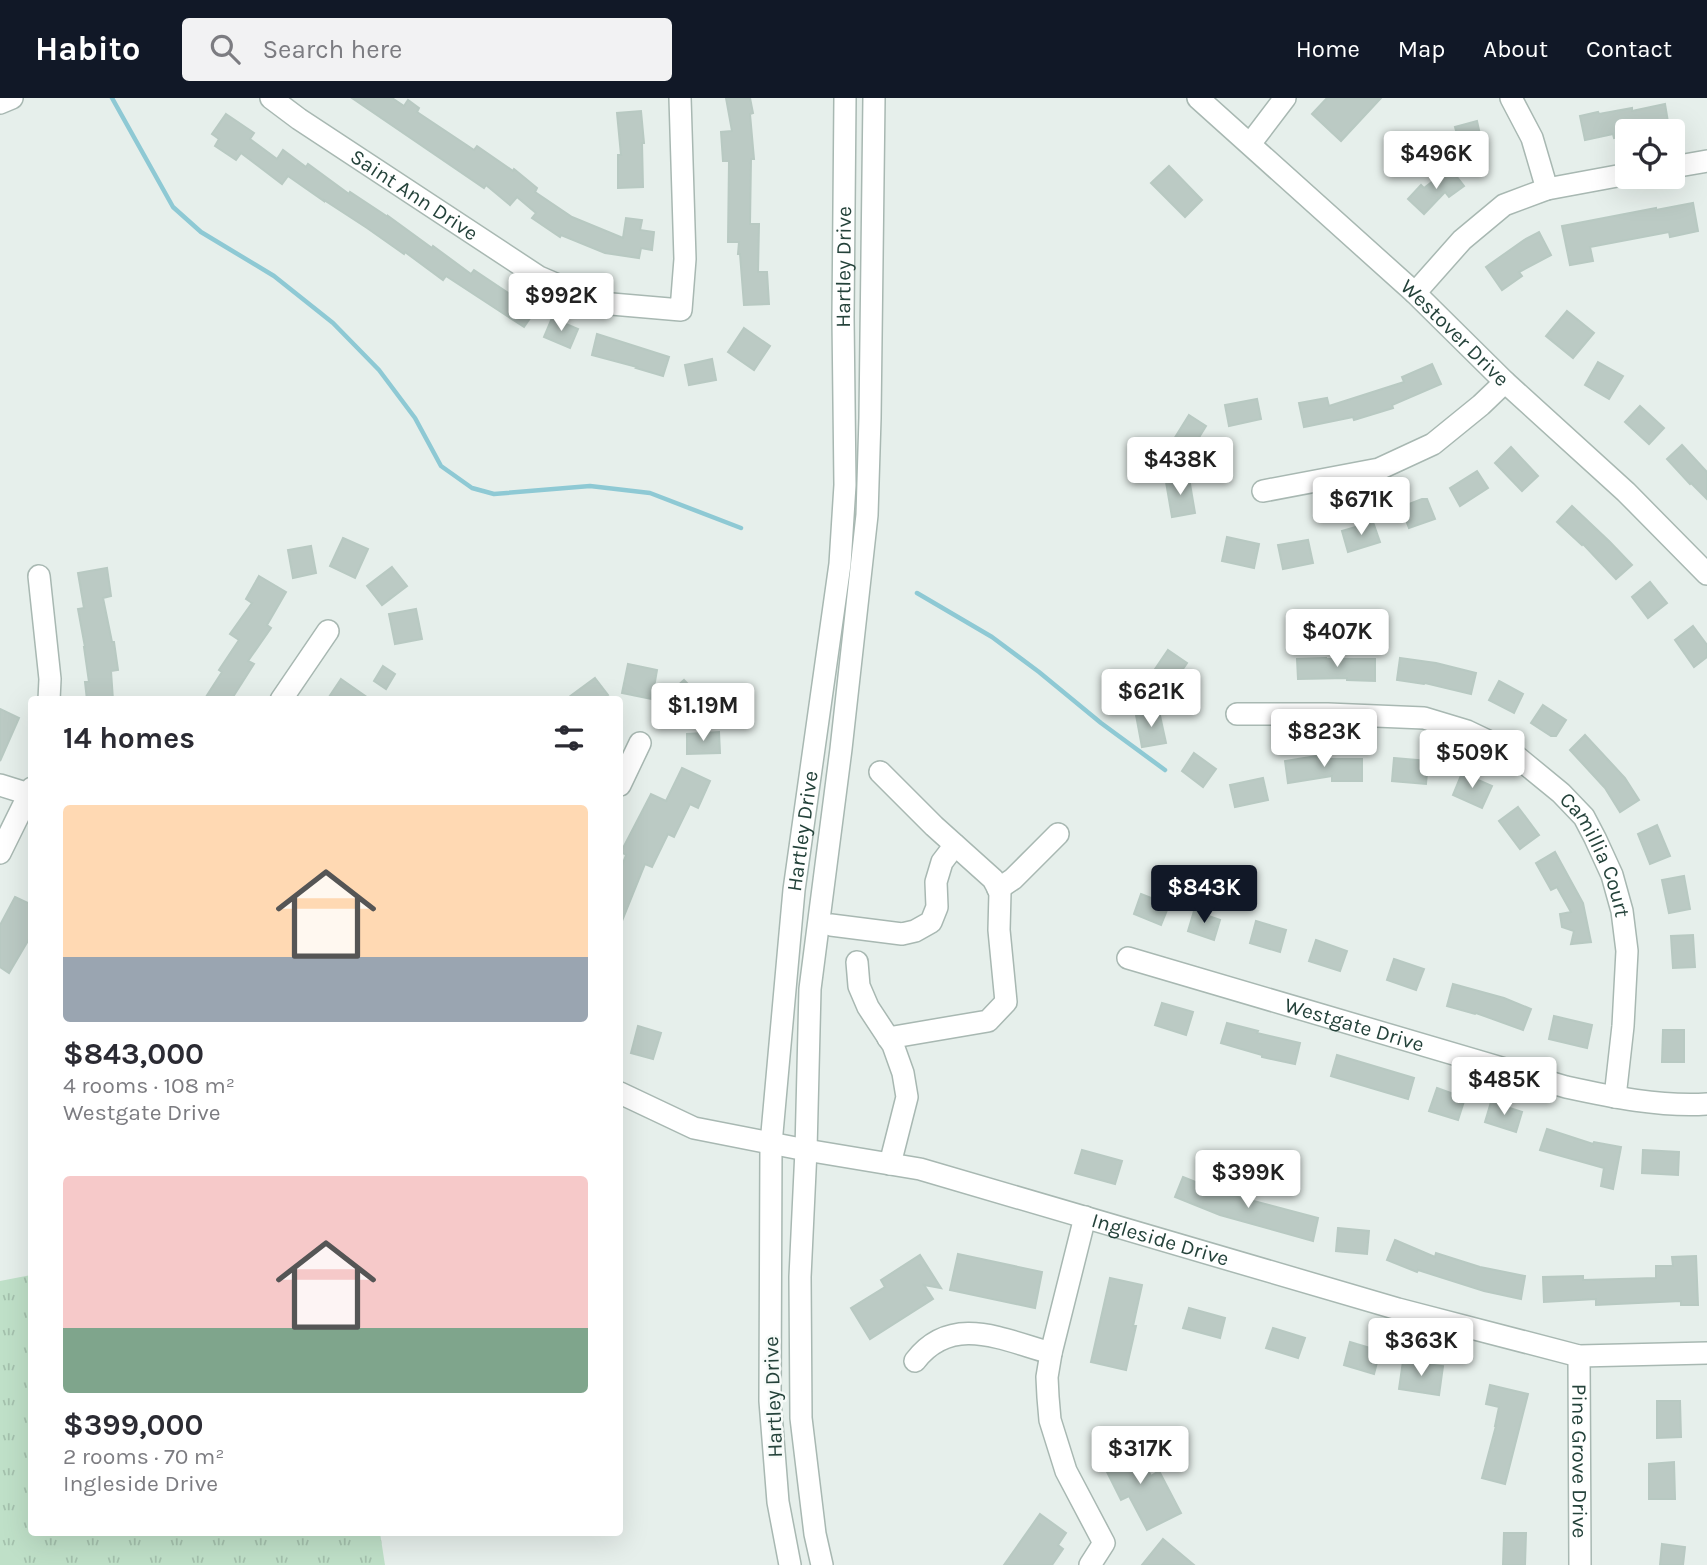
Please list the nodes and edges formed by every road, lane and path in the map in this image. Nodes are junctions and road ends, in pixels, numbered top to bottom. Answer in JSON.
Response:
{"nodes":[{"id":1,"x":12,"y":98,"type":"edge"},
{"id":2,"x":271,"y":98,"type":"edge"},
{"id":3,"x":680,"y":98,"type":"edge"},
{"id":4,"x":845,"y":98,"type":"edge"},
{"id":5,"x":874,"y":98,"type":"edge"},
{"id":6,"x":1198,"y":98,"type":"edge"},
{"id":7,"x":1285,"y":98,"type":"edge"},
{"id":8,"x":1511,"y":98,"type":"edge"},
{"id":9,"x":0,"y":103,"type":"edge"},
{"id":10,"x":1250,"y":144,"type":"junction"},
{"id":11,"x":1707,"y":161,"type":"edge"},
{"id":12,"x":1685,"y":165,"type":"edge"},
{"id":13,"x":1615,"y":176,"type":"edge"},
{"id":14,"x":1547,"y":189,"type":"junction"},
{"id":15,"x":1415,"y":293,"type":"junction"},
{"id":16,"x":1505,"y":382,"type":"junction"},
{"id":17,"x":1263,"y":491,"type":"dead end"},
{"id":18,"x":1707,"y":574,"type":"edge"},
{"id":19,"x":39,"y":576,"type":"dead end"},
{"id":20,"x":328,"y":631,"type":"dead end"},
{"id":21,"x":49,"y":696,"type":"edge"},
{"id":22,"x":284,"y":696,"type":"edge"},
{"id":23,"x":1237,"y":714,"type":"dead end"},
{"id":24,"x":640,"y":743,"type":"dead end"},
{"id":25,"x":880,"y":772,"type":"dead end"},
{"id":26,"x":623,"y":779,"type":"edge"},
{"id":27,"x":0,"y":785,"type":"edge"},
{"id":28,"x":28,"y":792,"type":"edge"},
{"id":29,"x":28,"y":799,"type":"edge"},
{"id":30,"x":1058,"y":834,"type":"dead end"},
{"id":31,"x":955,"y":845,"type":"junction"},
{"id":32,"x":0,"y":853,"type":"edge"},
{"id":33,"x":998,"y":889,"type":"junction"},
{"id":34,"x":831,"y":925,"type":"dead end"},
{"id":35,"x":1128,"y":958,"type":"dead end"},
{"id":36,"x":857,"y":962,"type":"dead end"},
{"id":37,"x":888,"y":1038,"type":"junction"},
{"id":38,"x":623,"y":1094,"type":"edge"},
{"id":39,"x":1615,"y":1097,"type":"junction"},
{"id":40,"x":1707,"y":1104,"type":"edge"},
{"id":41,"x":771,"y":1143,"type":"junction"},
{"id":42,"x":806,"y":1150,"type":"junction"},
{"id":43,"x":890,"y":1164,"type":"junction"},
{"id":44,"x":1085,"y":1217,"type":"junction"},
{"id":45,"x":1051,"y":1353,"type":"junction"},
{"id":46,"x":1707,"y":1353,"type":"edge"},
{"id":47,"x":1579,"y":1356,"type":"junction"},
{"id":48,"x":915,"y":1361,"type":"dead end"},
{"id":49,"x":790,"y":1565,"type":"edge"},
{"id":50,"x":822,"y":1565,"type":"edge"},
{"id":51,"x":1090,"y":1565,"type":"edge"},
{"id":52,"x":1580,"y":1565,"type":"edge"}],
"edges":[{"from":1,"to":9,"type":"street"},
{"from":2,"to":3,"type":"street","name":"Saint Ann Drive"},
{"from":4,"to":41,"type":"street","name":"Hartley Drive"},
{"from":5,"to":42,"type":"street","name":"Hartley Drive"},
{"from":6,"to":10,"type":"street","name":"Westover Drive"},
{"from":7,"to":10,"type":"street"},
{"from":8,"to":14,"type":"street"},
{"from":10,"to":15,"type":"street","name":"Westover Drive"},
{"from":11,"to":12,"type":"street"},
{"from":13,"to":14,"type":"street"},
{"from":14,"to":15,"type":"street"},
{"from":15,"to":16,"type":"street","name":"Westover Drive"},
{"from":16,"to":17,"type":"street"},
{"from":16,"to":18,"type":"street","name":"Westover Drive"},
{"from":19,"to":21,"type":"street"},
{"from":20,"to":22,"type":"street"},
{"from":23,"to":39,"type":"street","name":"Camillia Court"},
{"from":24,"to":26,"type":"street"},
{"from":25,"to":31,"type":"street"},
{"from":27,"to":28,"type":"street"},
{"from":29,"to":32,"type":"street"},
{"from":30,"to":33,"type":"street"},
{"from":31,"to":33,"type":"street"},
{"from":31,"to":34,"type":"street"},
{"from":33,"to":37,"type":"street"},
{"from":35,"to":39,"type":"street","name":"Westgate Drive"},
{"from":36,"to":37,"type":"street"},
{"from":37,"to":43,"type":"street"},
{"from":38,"to":41,"type":"street","name":"Ingleside Drive"},
{"from":39,"to":40,"type":"street","name":"Westgate Drive"},
{"from":41,"to":42,"type":"street","name":"Ingleside Drive"},
{"from":41,"to":49,"type":"street","name":"Hartley Drive"},
{"from":42,"to":43,"type":"street","name":"Ingleside Drive"},
{"from":42,"to":50,"type":"street","name":"Hartley Drive"},
{"from":43,"to":44,"type":"street","name":"Ingleside Drive"},
{"from":44,"to":45,"type":"street"},
{"from":44,"to":47,"type":"street","name":"Ingleside Drive"},
{"from":45,"to":48,"type":"street"},
{"from":45,"to":51,"type":"street"},
{"from":46,"to":47,"type":"street","name":"Ingleside Drive"},
{"from":47,"to":52,"type":"street","name":"Pine Grove Drive"}]}
